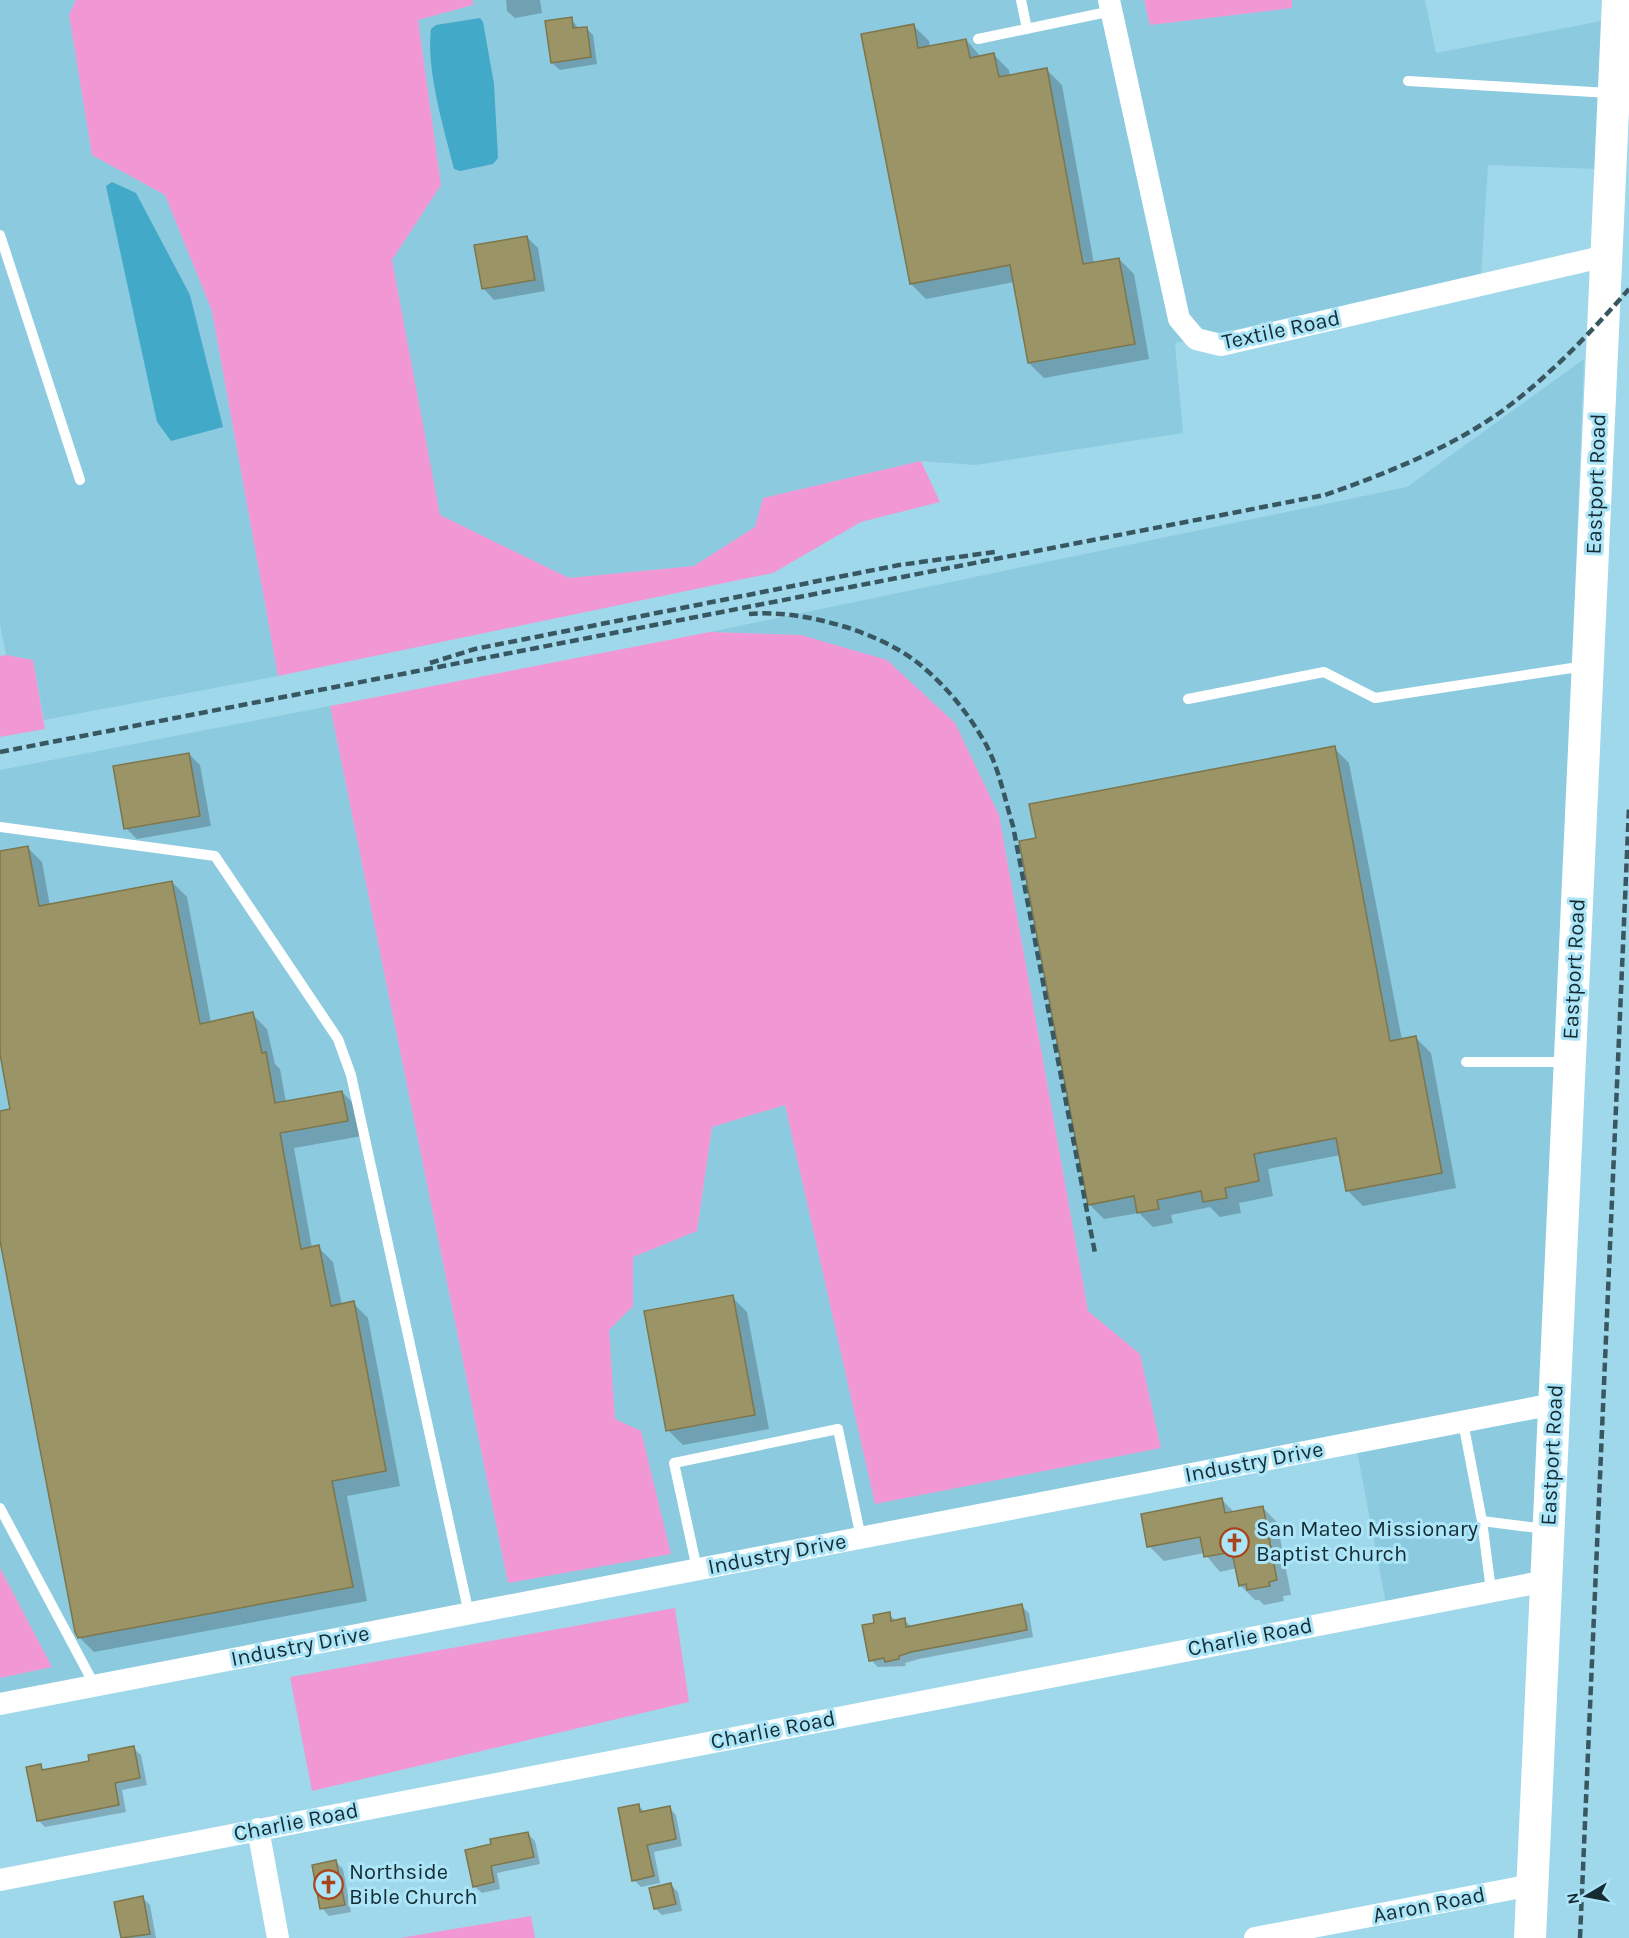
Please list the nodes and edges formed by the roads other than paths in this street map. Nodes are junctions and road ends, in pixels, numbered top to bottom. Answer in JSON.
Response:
{"nodes":[{"id":1,"x":1021,"y":0,"type":"edge"},
{"id":2,"x":1618,"y":0,"type":"edge"},
{"id":3,"x":1110,"y":5,"type":"edge"},
{"id":4,"x":1028,"y":29,"type":"junction"},
{"id":5,"x":978,"y":39,"type":"dead end"},
{"id":6,"x":1408,"y":81,"type":"dead end"},
{"id":7,"x":1614,"y":93,"type":"junction"},
{"id":8,"x":0,"y":235,"type":"edge"},
{"id":9,"x":1606,"y":256,"type":"junction"},
{"id":10,"x":80,"y":480,"type":"dead end"},
{"id":11,"x":1588,"y":665,"type":"junction"},
{"id":12,"x":1188,"y":699,"type":"dead end"},
{"id":13,"x":0,"y":827,"type":"edge"},
{"id":14,"x":1466,"y":1062,"type":"dead end"},
{"id":15,"x":1570,"y":1062,"type":"junction"},
{"id":16,"x":1554,"y":1404,"type":"junction"},
{"id":17,"x":1463,"y":1422,"type":"junction"},
{"id":18,"x":0,"y":1508,"type":"edge"},
{"id":19,"x":1482,"y":1521,"type":"junction"},
{"id":20,"x":1549,"y":1529,"type":"junction"},
{"id":21,"x":861,"y":1538,"type":"junction"},
{"id":22,"x":697,"y":1569,"type":"junction"},
{"id":23,"x":1546,"y":1581,"type":"junction"},
{"id":24,"x":1491,"y":1590,"type":"junction"},
{"id":25,"x":469,"y":1614,"type":"junction"},
{"id":26,"x":94,"y":1686,"type":"junction"},
{"id":27,"x":0,"y":1704,"type":"edge"},
{"id":28,"x":258,"y":1829,"type":"junction"},
{"id":29,"x":0,"y":1880,"type":"edge"},
{"id":30,"x":1532,"y":1885,"type":"junction"},
{"id":31,"x":278,"y":1938,"type":"edge"},
{"id":32,"x":1255,"y":1938,"type":"edge"},
{"id":33,"x":1530,"y":1938,"type":"edge"}],
"edges":[{"from":1,"to":4,"type":"lane"},
{"from":2,"to":7,"type":"street","name":"Eastport Road"},
{"from":3,"to":4,"type":"lane"},
{"from":3,"to":9,"type":"street","name":"Textile Road"},
{"from":4,"to":5,"type":"lane"},
{"from":6,"to":7,"type":"lane"},
{"from":7,"to":9,"type":"street","name":"Eastport Road"},
{"from":8,"to":10,"type":"lane"},
{"from":9,"to":11,"type":"street","name":"Eastport Road"},
{"from":11,"to":12,"type":"lane"},
{"from":11,"to":15,"type":"street","name":"Eastport Road"},
{"from":13,"to":25,"type":"lane"},
{"from":14,"to":15,"type":"lane"},
{"from":15,"to":16,"type":"street","name":"Eastport Road"},
{"from":16,"to":17,"type":"street","name":"Industry Drive"},
{"from":16,"to":20,"type":"street","name":"Eastport Road"},
{"from":17,"to":19,"type":"lane"},
{"from":17,"to":21,"type":"street","name":"Industry Drive"},
{"from":18,"to":26,"type":"lane"},
{"from":19,"to":20,"type":"lane"},
{"from":19,"to":24,"type":"lane"},
{"from":20,"to":23,"type":"street","name":"Eastport Road"},
{"from":21,"to":22,"type":"street","name":"Industry Drive"},
{"from":21,"to":22,"type":"lane"},
{"from":22,"to":25,"type":"street","name":"Industry Drive"},
{"from":23,"to":24,"type":"street","name":"Charlie Road"},
{"from":23,"to":30,"type":"street","name":"Eastport Road"},
{"from":24,"to":28,"type":"street","name":"Charlie Road"},
{"from":25,"to":26,"type":"street","name":"Industry Drive"},
{"from":26,"to":27,"type":"street","name":"Industry Drive"},
{"from":28,"to":29,"type":"street","name":"Charlie Road"},
{"from":28,"to":31,"type":"street"},
{"from":30,"to":32,"type":"street","name":"Aaron Road"},
{"from":30,"to":33,"type":"street","name":"Eastport Road"}]}
